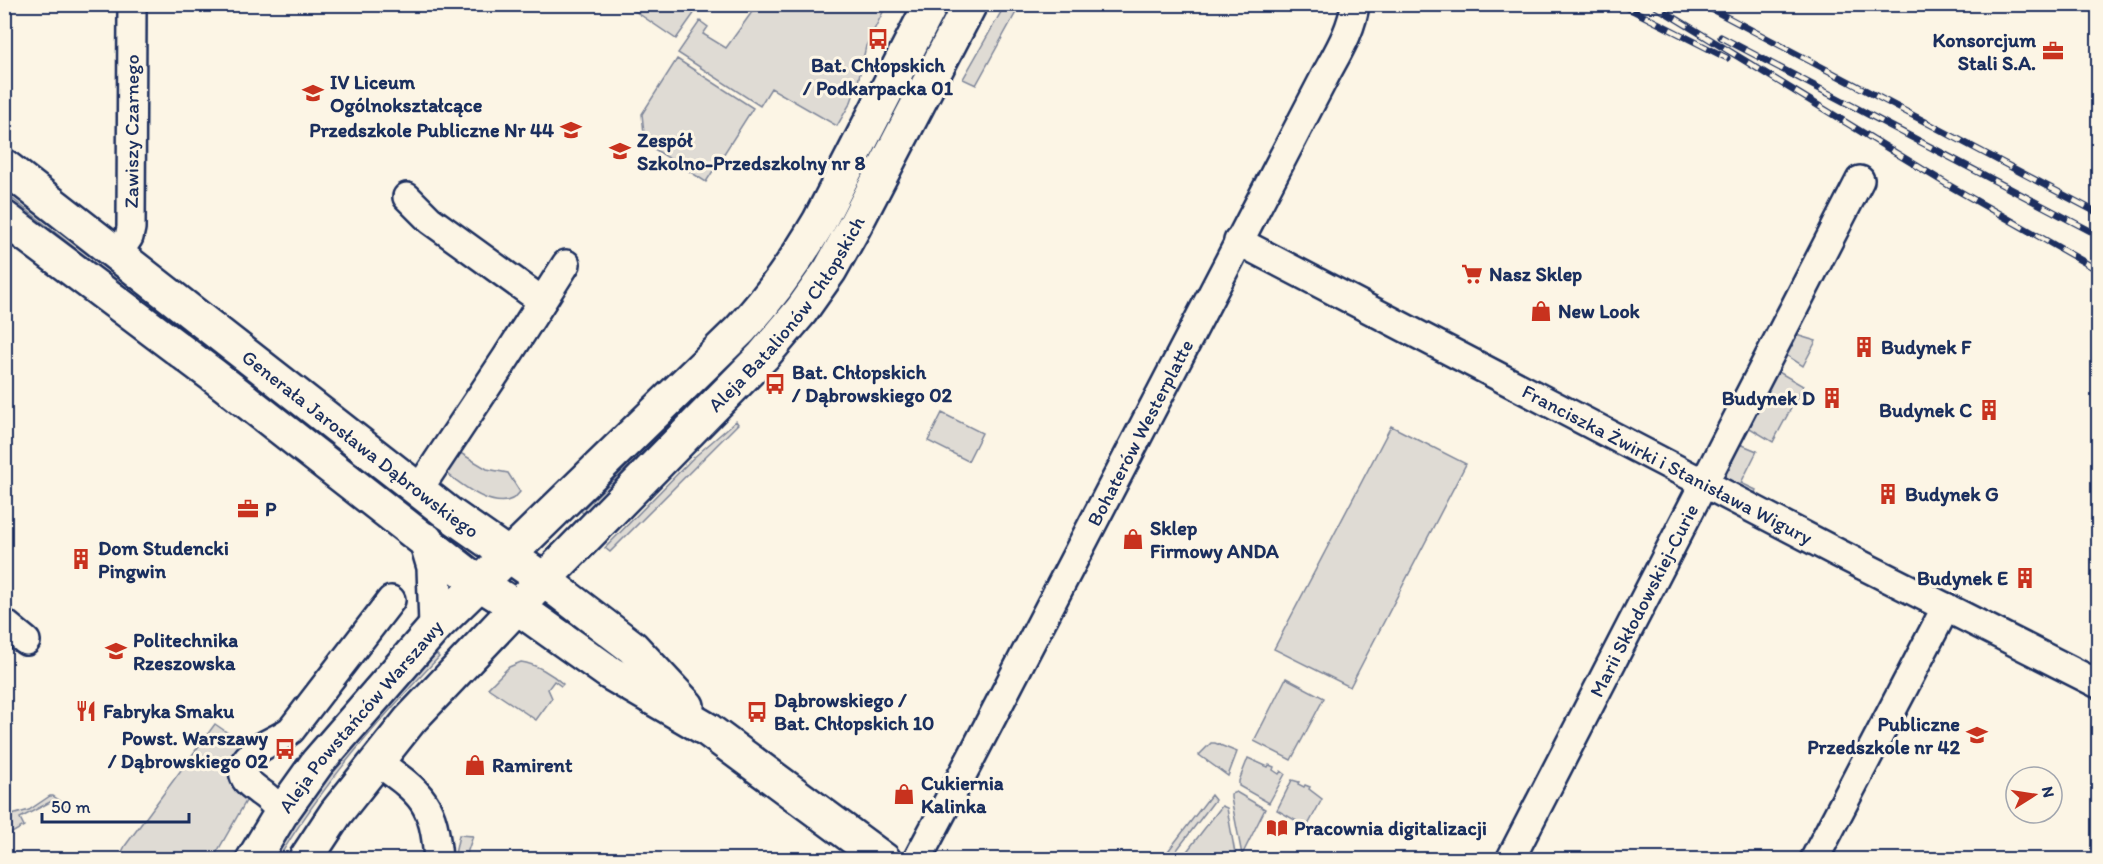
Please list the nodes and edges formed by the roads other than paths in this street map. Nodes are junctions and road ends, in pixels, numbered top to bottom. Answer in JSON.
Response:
{"nodes":[{"id":1,"x":132,"y":4,"type":"edge"},
{"id":2,"x":931,"y":4,"type":"edge"},
{"id":3,"x":970,"y":4,"type":"edge"},
{"id":4,"x":1355,"y":4,"type":"edge"},
{"id":5,"x":4,"y":166,"type":"edge"},
{"id":6,"x":1860,"y":180,"type":"dead end"},
{"id":7,"x":407,"y":197,"type":"dead end"},
{"id":8,"x":4,"y":218,"type":"edge"},
{"id":9,"x":1238,"y":240,"type":"junction"},
{"id":10,"x":118,"y":254,"type":"junction"},
{"id":11,"x":566,"y":264,"type":"dead end"},
{"id":12,"x":542,"y":301,"type":"junction"},
{"id":13,"x":1703,"y":483,"type":"junction"},
{"id":14,"x":419,"y":489,"type":"junction"},
{"id":15,"x":426,"y":540,"type":"junction"},
{"id":16,"x":508,"y":555,"type":"junction"},
{"id":17,"x":544,"y":580,"type":"junction"},
{"id":18,"x":480,"y":584,"type":"junction"},
{"id":19,"x":391,"y":600,"type":"dead end"},
{"id":20,"x":517,"y":607,"type":"junction"},
{"id":21,"x":1946,"y":607,"type":"junction"},
{"id":22,"x":4,"y":623,"type":"edge"},
{"id":23,"x":436,"y":626,"type":"junction"},
{"id":24,"x":26,"y":641,"type":"dead end"},
{"id":25,"x":2098,"y":684,"type":"edge"},
{"id":26,"x":708,"y":730,"type":"junction"},
{"id":27,"x":376,"y":761,"type":"junction"},
{"id":28,"x":282,"y":812,"type":"junction"},
{"id":29,"x":253,"y":860,"type":"edge"},
{"id":30,"x":305,"y":860,"type":"edge"},
{"id":31,"x":438,"y":860,"type":"edge"},
{"id":32,"x":884,"y":860,"type":"edge"},
{"id":33,"x":916,"y":860,"type":"edge"},
{"id":34,"x":1510,"y":860,"type":"edge"},
{"id":35,"x":1814,"y":860,"type":"edge"}],
"edges":[{"from":1,"to":10,"type":"street","name":"Zawiszy Czarnego"},
{"from":2,"to":16,"type":"main road","name":"Aleja Batalionów Chłopskich"},
{"from":3,"to":17,"type":"main road","name":"Aleja Batalionów Chłopskich"},
{"from":4,"to":9,"type":"street","name":"Bohaterów Westerplatte"},
{"from":5,"to":10,"type":"main road","name":"Generała Jarosława Dąbrowskiego"},
{"from":6,"to":13,"type":"street","name":"Marii Skłodowskiej-Curie"},
{"from":7,"to":12,"type":"street"},
{"from":8,"to":15,"type":"main road","name":"Generała Jarosława Dąbrowskiego"},
{"from":9,"to":13,"type":"street","name":"Franciszka Żwirki i Stanisława Wigury"},
{"from":9,"to":33,"type":"street","name":"Bohaterów Westerplatte"},
{"from":10,"to":14,"type":"main road","name":"Generała Jarosława Dąbrowskiego"},
{"from":11,"to":12,"type":"street"},
{"from":12,"to":14,"type":"street"},
{"from":13,"to":21,"type":"street","name":"Franciszka Żwirki i Stanisława Wigury"},
{"from":13,"to":34,"type":"street","name":"Marii Skłodowskiej-Curie"},
{"from":14,"to":16,"type":"main road","name":"Generała Jarosława Dąbrowskiego"},
{"from":15,"to":18,"type":"main road","name":"Generała Jarosława Dąbrowskiego"},
{"from":15,"to":23,"type":"main road"},
{"from":16,"to":17,"type":"main road","name":"Generała Jarosława Dąbrowskiego"},
{"from":16,"to":18,"type":"main road","name":"Aleja Batalionów Chłopskich"},
{"from":17,"to":20,"type":"main road","name":"Aleja Batalionów Chłopskich"},
{"from":17,"to":26,"type":"main road","name":"Generała Jarosława Dąbrowskiego"},
{"from":18,"to":20,"type":"main road","name":"Generała Jarosława Dąbrowskiego"},
{"from":18,"to":23,"type":"main road","name":"Aleja Powstańców Warszawy"},
{"from":19,"to":28,"type":"street"},
{"from":20,"to":26,"type":"main road","name":"Generała Jarosława Dąbrowskiego"},
{"from":20,"to":27,"type":"main road","name":"Aleja Powstańców Warszawy"},
{"from":21,"to":25,"type":"street","name":"Franciszka Żwirki i Stanisława Wigury"},
{"from":21,"to":35,"type":"street"},
{"from":22,"to":24,"type":"street"},
{"from":23,"to":28,"type":"main road","name":"Aleja Powstańców Warszawy"},
{"from":26,"to":32,"type":"main road","name":"Generała Jarosława Dąbrowskiego"},
{"from":27,"to":30,"type":"main road","name":"Aleja Powstańców Warszawy"},
{"from":27,"to":31,"type":"street"},
{"from":28,"to":29,"type":"main road","name":"Aleja Powstańców Warszawy"}]}
